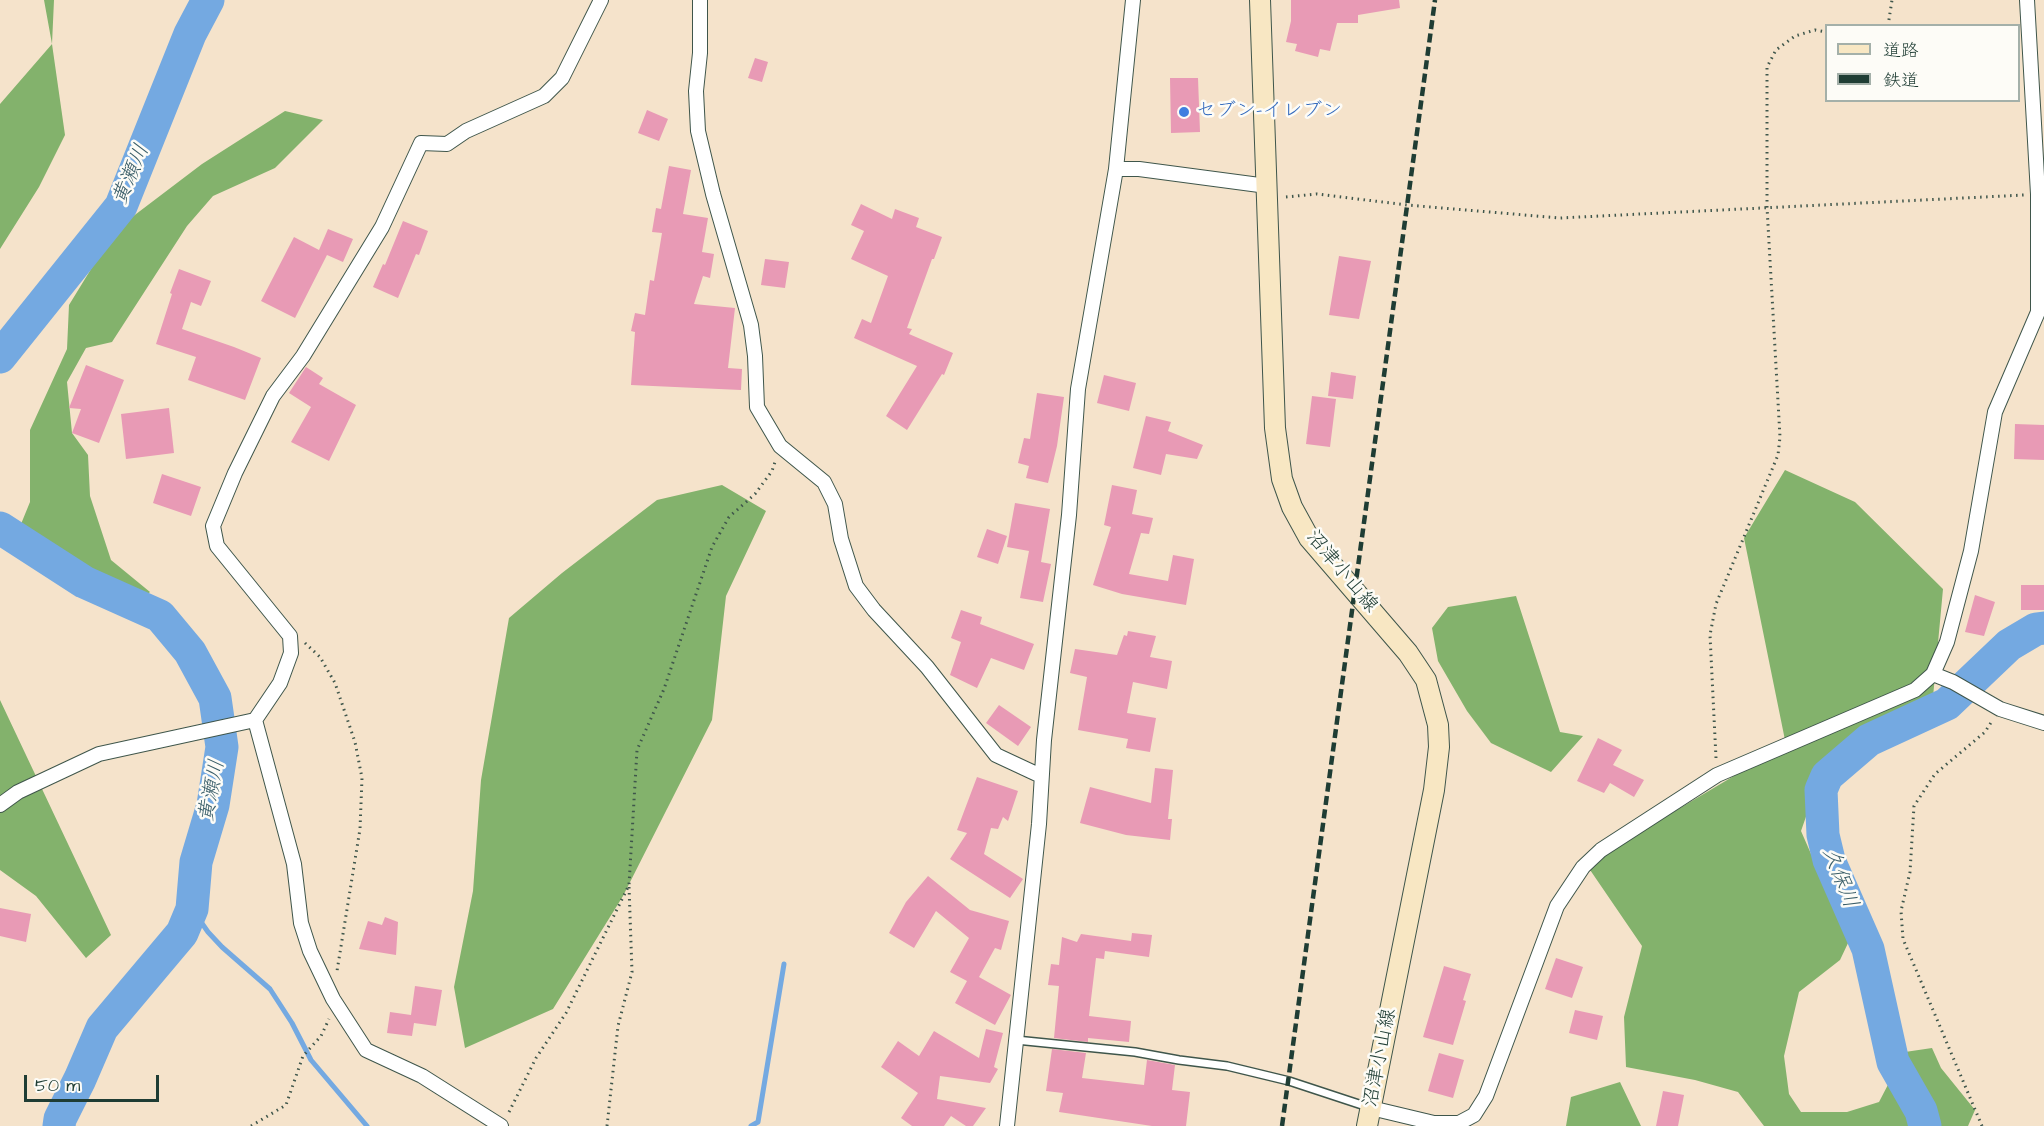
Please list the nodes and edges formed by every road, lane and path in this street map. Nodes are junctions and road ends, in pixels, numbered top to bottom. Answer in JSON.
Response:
{"nodes":[{"id":1,"x":601,"y":0,"type":"edge"},
{"id":2,"x":700,"y":0,"type":"edge"},
{"id":3,"x":1133,"y":0,"type":"edge"},
{"id":4,"x":1260,"y":0,"type":"edge"},
{"id":5,"x":1892,"y":0,"type":"edge"},
{"id":6,"x":2028,"y":0,"type":"edge"},
{"id":7,"x":1888,"y":24,"type":"edge"},
{"id":8,"x":1825,"y":32,"type":"edge"},
{"id":9,"x":1116,"y":170,"type":"junction"},
{"id":10,"x":1267,"y":194,"type":"junction"},
{"id":11,"x":2038,"y":194,"type":"junction"},
{"id":12,"x":1767,"y":207,"type":"junction"},
{"id":13,"x":780,"y":446,"type":"junction"},
{"id":14,"x":290,"y":636,"type":"junction"},
{"id":15,"x":1935,"y":675,"type":"junction"},
{"id":16,"x":2000,"y":709,"type":"junction"},
{"id":17,"x":250,"y":721,"type":"junction"},
{"id":18,"x":2044,"y":723,"type":"edge"},
{"id":19,"x":1717,"y":775,"type":"junction"},
{"id":20,"x":1041,"y":776,"type":"junction"},
{"id":21,"x":0,"y":804,"type":"edge"},
{"id":22,"x":629,"y":885,"type":"junction"},
{"id":23,"x":333,"y":999,"type":"junction"},
{"id":24,"x":321,"y":1036,"type":"dead end"},
{"id":25,"x":1016,"y":1040,"type":"junction"},
{"id":26,"x":1369,"y":1117,"type":"edge"},
{"id":27,"x":504,"y":1121,"type":"edge"},
{"id":28,"x":1459,"y":1125,"type":"edge"},
{"id":29,"x":251,"y":1126,"type":"edge"},
{"id":30,"x":607,"y":1126,"type":"edge"},
{"id":31,"x":1007,"y":1126,"type":"edge"},
{"id":32,"x":1982,"y":1126,"type":"edge"}],
"edges":[{"from":1,"to":14,"type":"street"},
{"from":2,"to":13,"type":"street"},
{"from":3,"to":9,"type":"street"},
{"from":4,"to":10,"type":"main road","name":"沼津小山線"},
{"from":5,"to":7,"type":"path"},
{"from":6,"to":11,"type":"street"},
{"from":8,"to":12,"type":"path"},
{"from":9,"to":10,"type":"street"},
{"from":9,"to":20,"type":"street"},
{"from":10,"to":12,"type":"path"},
{"from":10,"to":26,"type":"main road","name":"沼津小山線"},
{"from":11,"to":12,"type":"path"},
{"from":11,"to":15,"type":"street"},
{"from":12,"to":19,"type":"path"},
{"from":13,"to":20,"type":"street"},
{"from":13,"to":22,"type":"path"},
{"from":14,"to":17,"type":"street"},
{"from":14,"to":23,"type":"path"},
{"from":15,"to":16,"type":"street"},
{"from":15,"to":19,"type":"street"},
{"from":16,"to":18,"type":"street"},
{"from":16,"to":32,"type":"path"},
{"from":17,"to":21,"type":"street"},
{"from":17,"to":23,"type":"street"},
{"from":19,"to":28,"type":"street"},
{"from":20,"to":25,"type":"street"},
{"from":22,"to":27,"type":"path"},
{"from":22,"to":30,"type":"path"},
{"from":23,"to":27,"type":"street"},
{"from":24,"to":29,"type":"path"},
{"from":25,"to":26,"type":"lane"},
{"from":25,"to":31,"type":"street"},
{"from":26,"to":28,"type":"street"}]}
